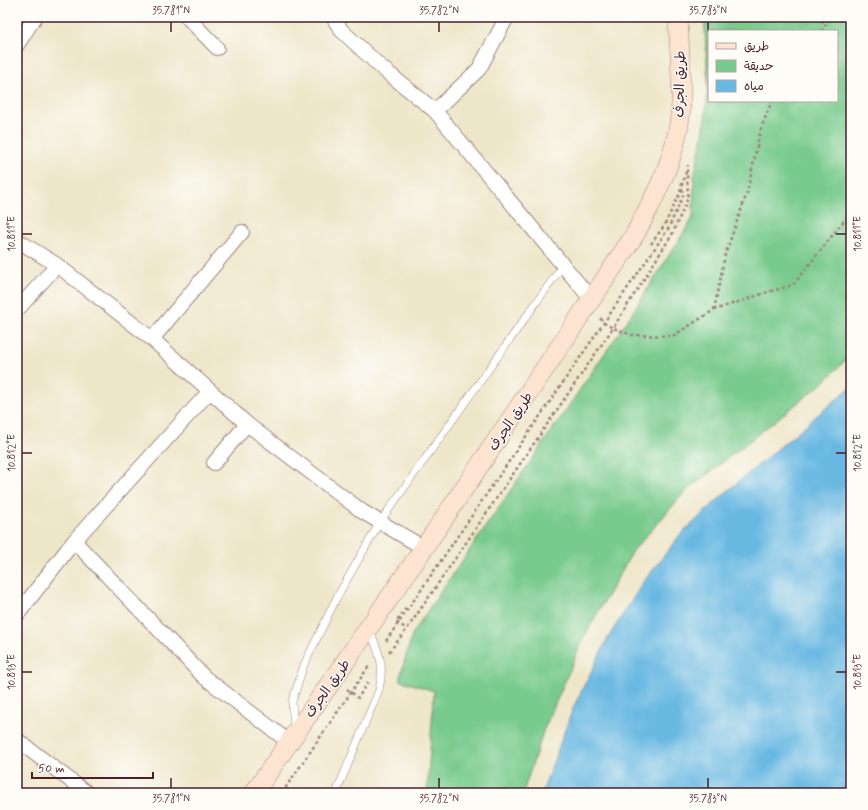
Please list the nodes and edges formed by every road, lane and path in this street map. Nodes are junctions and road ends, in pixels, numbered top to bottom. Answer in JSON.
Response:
{"nodes":[{"id":1,"x":35,"y":17,"type":"edge"},
{"id":2,"x":187,"y":17,"type":"edge"},
{"id":3,"x":334,"y":17,"type":"edge"},
{"id":4,"x":507,"y":17,"type":"edge"},
{"id":5,"x":678,"y":17,"type":"edge"},
{"id":6,"x":816,"y":17,"type":"edge"},
{"id":7,"x":832,"y":17,"type":"edge"},
{"id":8,"x":842,"y":17,"type":"edge"},
{"id":9,"x":851,"y":22,"type":"edge"},
{"id":10,"x":826,"y":24,"type":"junction"},
{"id":11,"x":821,"y":30,"type":"edge"},
{"id":12,"x":17,"y":45,"type":"edge"},
{"id":13,"x":216,"y":48,"type":"dead end"},
{"id":14,"x":772,"y":102,"type":"edge"},
{"id":15,"x":435,"y":111,"type":"junction"},
{"id":16,"x":670,"y":161,"type":"junction"},
{"id":17,"x":851,"y":212,"type":"edge"},
{"id":18,"x":242,"y":232,"type":"dead end"},
{"id":19,"x":17,"y":240,"type":"edge"},
{"id":20,"x":57,"y":265,"type":"junction"},
{"id":21,"x":563,"y":265,"type":"junction"},
{"id":22,"x":592,"y":300,"type":"junction"},
{"id":23,"x":17,"y":310,"type":"edge"},
{"id":24,"x":714,"y":310,"type":"junction"},
{"id":25,"x":604,"y":323,"type":"junction"},
{"id":26,"x":152,"y":339,"type":"junction"},
{"id":27,"x":210,"y":391,"type":"junction"},
{"id":28,"x":247,"y":424,"type":"junction"},
{"id":29,"x":214,"y":463,"type":"dead end"},
{"id":30,"x":380,"y":522,"type":"junction"},
{"id":31,"x":74,"y":541,"type":"junction"},
{"id":32,"x":424,"y":548,"type":"junction"},
{"id":33,"x":17,"y":615,"type":"edge"},
{"id":34,"x":369,"y":627,"type":"junction"},
{"id":35,"x":378,"y":652,"type":"junction"},
{"id":36,"x":292,"y":738,"type":"junction"},
{"id":37,"x":17,"y":740,"type":"edge"},
{"id":38,"x":87,"y":793,"type":"edge"},
{"id":39,"x":254,"y":793,"type":"edge"},
{"id":40,"x":282,"y":793,"type":"edge"},
{"id":41,"x":336,"y":793,"type":"edge"}],
"edges":[{"from":1,"to":12,"type":"street"},
{"from":2,"to":13,"type":"street"},
{"from":3,"to":15,"type":"street"},
{"from":4,"to":15,"type":"street"},
{"from":5,"to":16,"type":"main road","name":"طريق الجرف"},
{"from":6,"to":10,"type":"path"},
{"from":7,"to":10,"type":"path"},
{"from":8,"to":9,"type":"path"},
{"from":10,"to":11,"type":"path"},
{"from":14,"to":24,"type":"path"},
{"from":15,"to":21,"type":"street"},
{"from":16,"to":22,"type":"main road","name":"طريق الجرف"},
{"from":16,"to":25,"type":"path"},
{"from":17,"to":24,"type":"path"},
{"from":18,"to":26,"type":"street"},
{"from":19,"to":20,"type":"street"},
{"from":20,"to":23,"type":"street"},
{"from":20,"to":26,"type":"street"},
{"from":21,"to":22,"type":"street"},
{"from":21,"to":30,"type":"lane"},
{"from":22,"to":25,"type":"path"},
{"from":22,"to":32,"type":"main road","name":"طريق الجرف"},
{"from":24,"to":25,"type":"path"},
{"from":25,"to":35,"type":"path"},
{"from":26,"to":27,"type":"street"},
{"from":27,"to":28,"type":"street"},
{"from":27,"to":31,"type":"street"},
{"from":28,"to":29,"type":"street"},
{"from":28,"to":30,"type":"street"},
{"from":30,"to":32,"type":"street"},
{"from":30,"to":36,"type":"lane"},
{"from":31,"to":33,"type":"street"},
{"from":31,"to":36,"type":"street"},
{"from":32,"to":34,"type":"main road","name":"طريق الجرف"},
{"from":34,"to":35,"type":"lane"},
{"from":34,"to":36,"type":"main road","name":"طريق الجرف"},
{"from":35,"to":40,"type":"path"},
{"from":35,"to":41,"type":"lane"},
{"from":36,"to":39,"type":"main road","name":"طريق الجرف"},
{"from":37,"to":38,"type":"street"}]}
